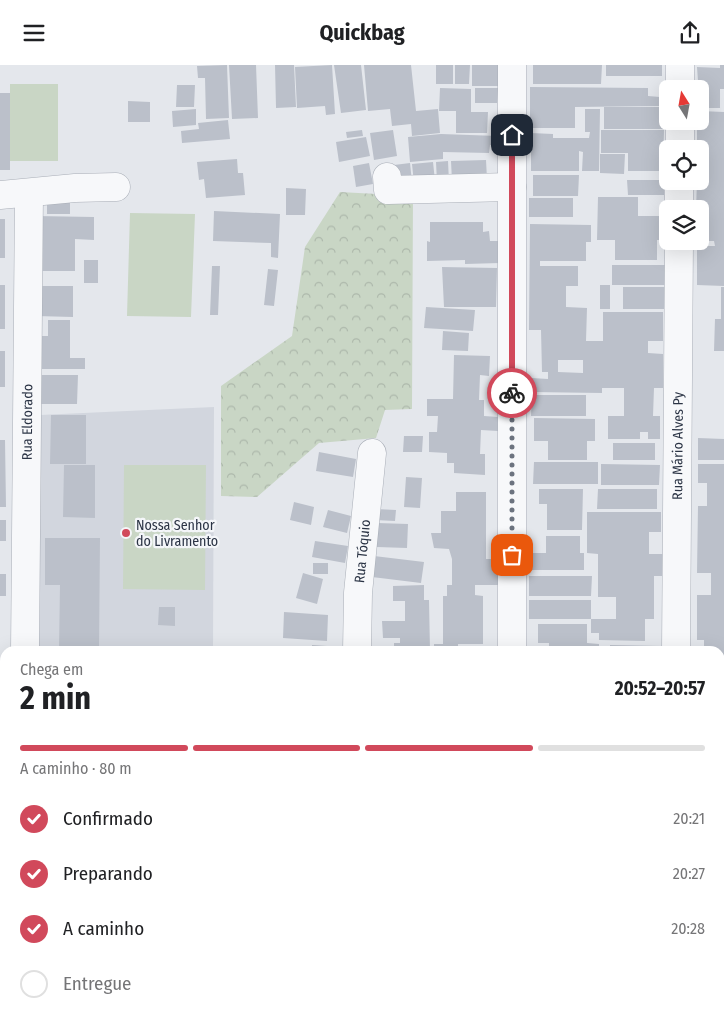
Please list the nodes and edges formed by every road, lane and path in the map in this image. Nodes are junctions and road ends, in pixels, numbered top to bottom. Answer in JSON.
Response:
{"nodes":[{"id":1,"x":512,"y":65,"type":"edge"},
{"id":2,"x":680,"y":65,"type":"edge"},
{"id":3,"x":680,"y":80,"type":"edge"},
{"id":4,"x":387,"y":177,"type":"dead end"},
{"id":5,"x":116,"y":187,"type":"dead end"},
{"id":6,"x":512,"y":187,"type":"junction"},
{"id":7,"x":29,"y":193,"type":"junction"},
{"id":8,"x":0,"y":195,"type":"edge"},
{"id":9,"x":679,"y":250,"type":"edge"},
{"id":10,"x":372,"y":453,"type":"dead end"},
{"id":11,"x":25,"y":646,"type":"edge"},
{"id":12,"x":357,"y":646,"type":"edge"},
{"id":13,"x":512,"y":646,"type":"edge"},
{"id":14,"x":676,"y":646,"type":"edge"}],
"edges":[{"from":1,"to":6,"type":"street"},
{"from":2,"to":3,"type":"street"},
{"from":4,"to":6,"type":"street"},
{"from":5,"to":7,"type":"street"},
{"from":6,"to":13,"type":"street"},
{"from":7,"to":8,"type":"street"},
{"from":7,"to":11,"type":"street","name":"Rua Eldorado"},
{"from":9,"to":14,"type":"street","name":"Rua Mário Alves Py"},
{"from":10,"to":12,"type":"street","name":"Rua Tóquio"}]}
